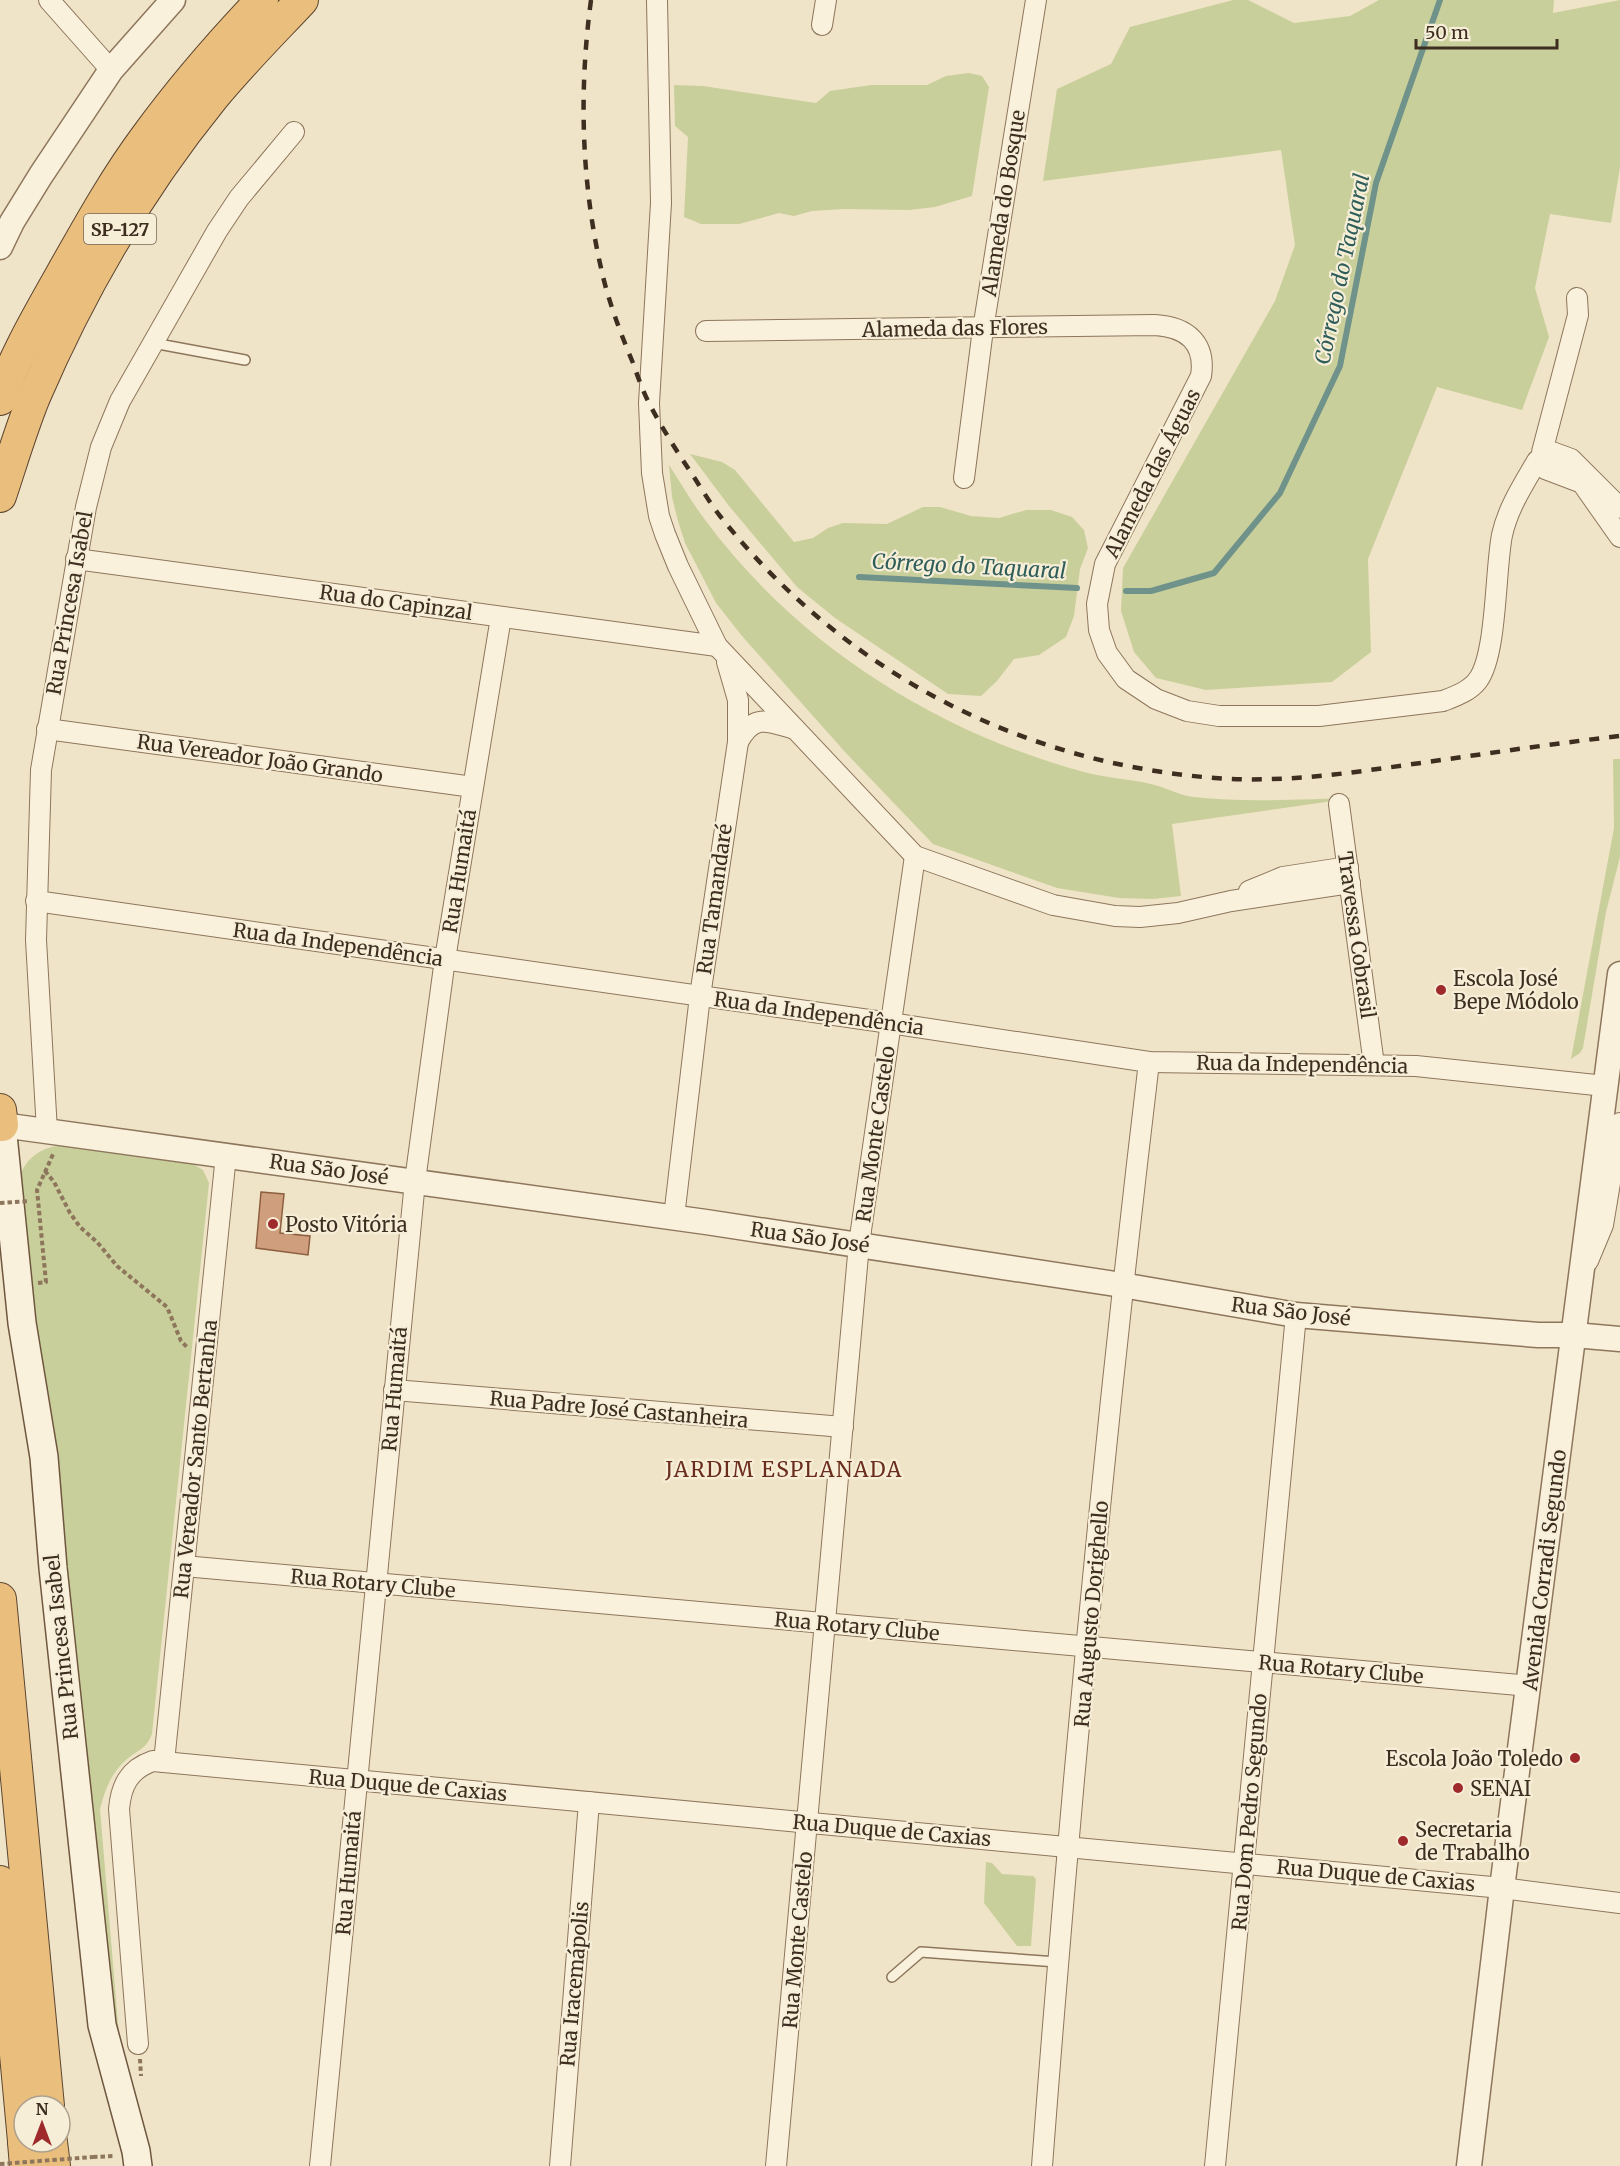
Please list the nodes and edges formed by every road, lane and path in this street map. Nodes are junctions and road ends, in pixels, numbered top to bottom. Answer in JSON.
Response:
{"nodes":[{"id":1,"x":49,"y":0,"type":"edge"},
{"id":2,"x":173,"y":0,"type":"edge"},
{"id":3,"x":262,"y":0,"type":"edge"},
{"id":4,"x":302,"y":0,"type":"edge"},
{"id":5,"x":657,"y":0,"type":"edge"},
{"id":6,"x":826,"y":0,"type":"edge"},
{"id":7,"x":1036,"y":0,"type":"edge"},
{"id":8,"x":822,"y":25,"type":"dead end"},
{"id":9,"x":111,"y":70,"type":"junction"},
{"id":10,"x":294,"y":132,"type":"dead end"},
{"id":11,"x":6,"y":215,"type":"edge"},
{"id":12,"x":0,"y":247,"type":"edge"},
{"id":13,"x":1577,"y":298,"type":"dead end"},
{"id":14,"x":983,"y":329,"type":"junction"},
{"id":15,"x":706,"y":331,"type":"dead end"},
{"id":16,"x":153,"y":343,"type":"junction"},
{"id":17,"x":1197,"y":345,"type":"joint"},
{"id":18,"x":245,"y":360,"type":"dead end"},
{"id":19,"x":2,"y":389,"type":"edge"},
{"id":20,"x":1544,"y":458,"type":"junction"},
{"id":21,"x":964,"y":478,"type":"dead end"},
{"id":22,"x":0,"y":496,"type":"edge"},
{"id":23,"x":1620,"y":508,"type":"edge"},
{"id":24,"x":1620,"y":537,"type":"edge"},
{"id":25,"x":76,"y":559,"type":"junction"},
{"id":26,"x":501,"y":616,"type":"junction"},
{"id":27,"x":720,"y":650,"type":"junction"},
{"id":28,"x":47,"y":729,"type":"junction"},
{"id":29,"x":795,"y":729,"type":"junction"},
{"id":30,"x":738,"y":742,"type":"junction"},
{"id":31,"x":473,"y":787,"type":"junction"},
{"id":32,"x":1339,"y":804,"type":"dead end"},
{"id":33,"x":915,"y":856,"type":"junction"},
{"id":34,"x":1349,"y":875,"type":"junction"},
{"id":35,"x":36,"y":901,"type":"junction"},
{"id":36,"x":445,"y":959,"type":"junction"},
{"id":37,"x":1620,"y":974,"type":"edge"},
{"id":38,"x":700,"y":996,"type":"junction"},
{"id":39,"x":890,"y":1023,"type":"junction"},
{"id":40,"x":1149,"y":1062,"type":"junction"},
{"id":41,"x":1374,"y":1065,"type":"junction"},
{"id":42,"x":1605,"y":1086,"type":"junction"},
{"id":43,"x":1,"y":1117,"type":"edge"},
{"id":44,"x":1620,"y":1123,"type":"edge"},
{"id":45,"x":55,"y":1132,"type":"junction"},
{"id":46,"x":226,"y":1155,"type":"junction"},
{"id":47,"x":45,"y":1171,"type":"junction"},
{"id":48,"x":415,"y":1181,"type":"junction"},
{"id":49,"x":29,"y":1201,"type":"dead end"},
{"id":50,"x":0,"y":1203,"type":"edge"},
{"id":51,"x":38,"y":1207,"type":"dead end"},
{"id":52,"x":674,"y":1217,"type":"junction"},
{"id":53,"x":859,"y":1244,"type":"junction"},
{"id":54,"x":1581,"y":1278,"type":"junction"},
{"id":55,"x":1122,"y":1285,"type":"junction"},
{"id":56,"x":1296,"y":1315,"type":"junction"},
{"id":57,"x":1574,"y":1335,"type":"junction"},
{"id":58,"x":1620,"y":1339,"type":"edge"},
{"id":59,"x":205,"y":1357,"type":"junction"},
{"id":60,"x":394,"y":1390,"type":"junction"},
{"id":61,"x":843,"y":1427,"type":"junction"},
{"id":62,"x":184,"y":1566,"type":"junction"},
{"id":63,"x":376,"y":1583,"type":"junction"},
{"id":64,"x":0,"y":1599,"type":"edge"},
{"id":65,"x":825,"y":1623,"type":"junction"},
{"id":66,"x":1088,"y":1647,"type":"junction"},
{"id":67,"x":1263,"y":1662,"type":"junction"},
{"id":68,"x":1530,"y":1686,"type":"junction"},
{"id":69,"x":164,"y":1762,"type":"junction"},
{"id":70,"x":357,"y":1780,"type":"junction"},
{"id":71,"x":589,"y":1802,"type":"junction"},
{"id":72,"x":807,"y":1822,"type":"junction"},
{"id":73,"x":1068,"y":1846,"type":"junction"},
{"id":74,"x":1244,"y":1863,"type":"junction"},
{"id":75,"x":0,"y":1882,"type":"edge"},
{"id":76,"x":1502,"y":1887,"type":"junction"},
{"id":77,"x":1620,"y":1903,"type":"edge"},
{"id":78,"x":1057,"y":1962,"type":"junction"},
{"id":79,"x":892,"y":1977,"type":"dead end"},
{"id":80,"x":138,"y":2044,"type":"dead end"},
{"id":81,"x":20,"y":2094,"type":"edge"},
{"id":82,"x":47,"y":2094,"type":"edge"},
{"id":83,"x":93,"y":2157,"type":"dead end"},
{"id":84,"x":0,"y":2164,"type":"edge"},
{"id":85,"x":138,"y":2166,"type":"edge"},
{"id":86,"x":320,"y":2166,"type":"edge"},
{"id":87,"x":560,"y":2166,"type":"edge"},
{"id":88,"x":776,"y":2166,"type":"edge"},
{"id":89,"x":1042,"y":2166,"type":"edge"},
{"id":90,"x":1215,"y":2166,"type":"edge"},
{"id":91,"x":1469,"y":2166,"type":"edge"}],
"edges":[{"from":1,"to":9,"type":"street"},
{"from":2,"to":9,"type":"street"},
{"from":3,"to":19,"type":"highway","number":"SP-127"},
{"from":4,"to":22,"type":"highway","number":"SP-127"},
{"from":5,"to":27,"type":"street"},
{"from":6,"to":8,"type":"street"},
{"from":7,"to":14,"type":"street","name":"Alameda do Bosque"},
{"from":9,"to":11,"type":"street"},
{"from":10,"to":16,"type":"street","name":"Rua Princesa Isabel"},
{"from":11,"to":12,"type":"street"},
{"from":13,"to":20,"type":"street","name":"Alameda das Águas"},
{"from":14,"to":15,"type":"street","name":"Alameda das Flores"},
{"from":14,"to":17,"type":"street","name":"Alameda das Flores"},
{"from":14,"to":21,"type":"street","name":"Alameda do Bosque"},
{"from":16,"to":18,"type":"lane"},
{"from":16,"to":25,"type":"street","name":"Rua Princesa Isabel"},
{"from":17,"to":20,"type":"street","name":"Alameda das Águas"},
{"from":20,"to":23,"type":"street"},
{"from":20,"to":24,"type":"street"},
{"from":25,"to":26,"type":"street","name":"Rua do Capinzal"},
{"from":25,"to":28,"type":"street","name":"Rua Princesa Isabel"},
{"from":26,"to":27,"type":"street","name":"Rua do Capinzal"},
{"from":26,"to":31,"type":"street","name":"Rua Humaitá"},
{"from":27,"to":29,"type":"street"},
{"from":27,"to":30,"type":"street","name":"Rua Tamandaré"},
{"from":28,"to":31,"type":"street","name":"Rua Vereador João Grando"},
{"from":28,"to":35,"type":"street","name":"Rua Princesa Isabel"},
{"from":29,"to":30,"type":"street"},
{"from":29,"to":33,"type":"street"},
{"from":30,"to":38,"type":"street","name":"Rua Tamandaré"},
{"from":31,"to":36,"type":"street","name":"Rua Humaitá"},
{"from":32,"to":34,"type":"street","name":"Travessa Cobrasil"},
{"from":33,"to":34,"type":"street"},
{"from":33,"to":39,"type":"street","name":"Rua Monte Castelo"},
{"from":34,"to":41,"type":"street","name":"Travessa Cobrasil"},
{"from":35,"to":36,"type":"street","name":"Rua da Independência"},
{"from":35,"to":45,"type":"street","name":"Rua Princesa Isabel"},
{"from":36,"to":38,"type":"street","name":"Rua da Independência"},
{"from":36,"to":48,"type":"street","name":"Rua Humaitá"},
{"from":37,"to":42,"type":"street","name":"Avenida Corradi Segundo"},
{"from":38,"to":39,"type":"street","name":"Rua da Independência"},
{"from":38,"to":52,"type":"street","name":"Rua Tamandaré"},
{"from":39,"to":40,"type":"street","name":"Rua da Independência"},
{"from":39,"to":53,"type":"street","name":"Rua Monte Castelo"},
{"from":40,"to":41,"type":"street","name":"Rua da Independência"},
{"from":40,"to":55,"type":"street","name":"Rua Augusto Dorighello"},
{"from":41,"to":42,"type":"street","name":"Rua da Independência"},
{"from":42,"to":54,"type":"street","name":"Avenida Corradi Segundo"},
{"from":43,"to":45,"type":"street","name":"Rua São José"},
{"from":43,"to":85,"type":"main road","name":"Rua Princesa Isabel"},
{"from":44,"to":54,"type":"street"},
{"from":45,"to":46,"type":"street","name":"Rua São José"},
{"from":45,"to":47,"type":"path"},
{"from":46,"to":48,"type":"street","name":"Rua São José"},
{"from":46,"to":59,"type":"street","name":"Rua Vereador Santo Bertanha"},
{"from":47,"to":51,"type":"path"},
{"from":47,"to":59,"type":"path"},
{"from":48,"to":52,"type":"street","name":"Rua São José"},
{"from":48,"to":60,"type":"street","name":"Rua Humaitá"},
{"from":49,"to":50,"type":"path","bridge":true},
{"from":52,"to":53,"type":"street","name":"Rua São José"},
{"from":53,"to":55,"type":"street","name":"Rua São José"},
{"from":53,"to":61,"type":"street","name":"Rua Monte Castelo"},
{"from":54,"to":57,"type":"street","name":"Avenida Corradi Segundo"},
{"from":55,"to":56,"type":"street","name":"Rua São José"},
{"from":55,"to":66,"type":"street","name":"Rua Augusto Dorighello"},
{"from":56,"to":57,"type":"street","name":"Rua São José"},
{"from":56,"to":67,"type":"street","name":"Rua Dom Pedro Segundo"},
{"from":57,"to":58,"type":"street","name":"Rua São José"},
{"from":57,"to":68,"type":"street","name":"Avenida Corradi Segundo"},
{"from":59,"to":62,"type":"street","name":"Rua Vereador Santo Bertanha"},
{"from":60,"to":61,"type":"street","name":"Rua Padre José Castanheira"},
{"from":60,"to":63,"type":"street","name":"Rua Humaitá"},
{"from":61,"to":65,"type":"street","name":"Rua Monte Castelo"},
{"from":62,"to":63,"type":"street","name":"Rua Rotary Clube"},
{"from":62,"to":69,"type":"street","name":"Rua Vereador Santo Bertanha"},
{"from":63,"to":65,"type":"street","name":"Rua Rotary Clube"},
{"from":63,"to":70,"type":"street","name":"Rua Humaitá"},
{"from":64,"to":82,"type":"highway"},
{"from":65,"to":66,"type":"street","name":"Rua Rotary Clube"},
{"from":65,"to":72,"type":"street","name":"Rua Monte Castelo"},
{"from":66,"to":67,"type":"street","name":"Rua Rotary Clube"},
{"from":66,"to":73,"type":"street","name":"Rua Augusto Dorighello"},
{"from":67,"to":68,"type":"street","name":"Rua Rotary Clube"},
{"from":67,"to":74,"type":"street","name":"Rua Dom Pedro Segundo"},
{"from":68,"to":76,"type":"street","name":"Avenida Corradi Segundo"},
{"from":69,"to":70,"type":"street","name":"Rua Duque de Caxias"},
{"from":69,"to":80,"type":"street"},
{"from":70,"to":71,"type":"street","name":"Rua Duque de Caxias"},
{"from":70,"to":86,"type":"street","name":"Rua Humaitá"},
{"from":71,"to":72,"type":"street","name":"Rua Duque de Caxias"},
{"from":71,"to":87,"type":"street","name":"Rua Iracemápolis"},
{"from":72,"to":73,"type":"street","name":"Rua Duque de Caxias"},
{"from":72,"to":88,"type":"street","name":"Rua Monte Castelo"},
{"from":73,"to":74,"type":"street","name":"Rua Duque de Caxias"},
{"from":73,"to":78,"type":"street","name":"Rua Augusto Dorighello"},
{"from":74,"to":76,"type":"street","name":"Rua Duque de Caxias"},
{"from":74,"to":90,"type":"street","name":"Rua Dom Pedro Segundo"},
{"from":75,"to":81,"type":"highway"},
{"from":76,"to":77,"type":"street","name":"Rua Duque de Caxias"},
{"from":76,"to":91,"type":"street","name":"Avenida Corradi Segundo"},
{"from":78,"to":79,"type":"lane"},
{"from":78,"to":89,"type":"street","name":"Rua Augusto Dorighello"},
{"from":83,"to":84,"type":"path","bridge":true}]}
